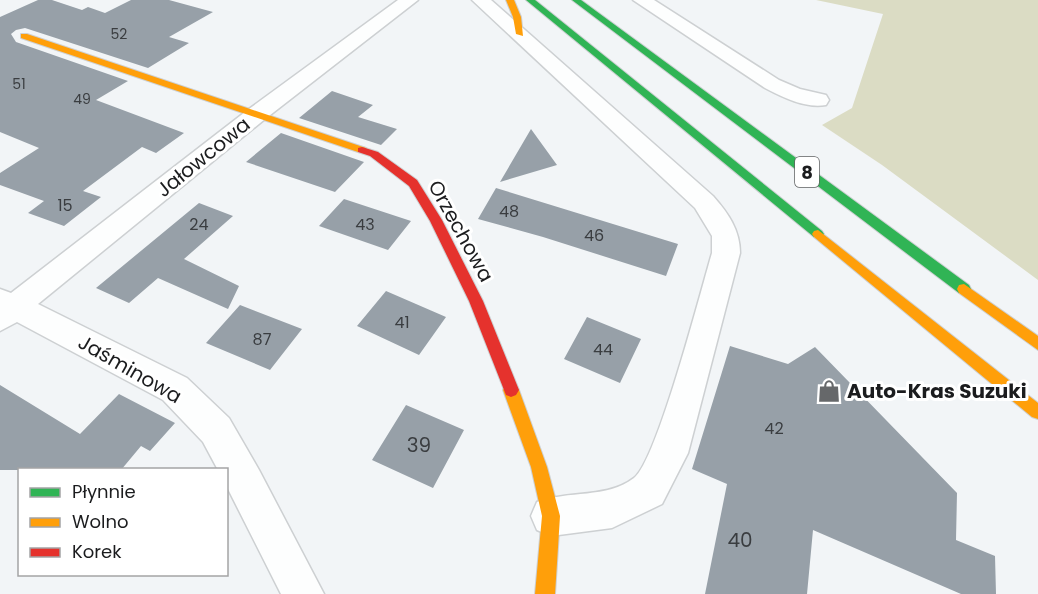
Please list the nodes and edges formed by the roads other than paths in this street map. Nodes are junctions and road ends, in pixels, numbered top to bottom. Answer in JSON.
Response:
{"nodes":[{"id":1,"x":409,"y":0,"type":"edge"},
{"id":2,"x":481,"y":0,"type":"edge"},
{"id":3,"x":510,"y":0,"type":"edge"},
{"id":4,"x":530,"y":0,"type":"edge"},
{"id":5,"x":576,"y":0,"type":"edge"},
{"id":6,"x":642,"y":0,"type":"edge"},
{"id":7,"x":520,"y":34,"type":"junction"},
{"id":8,"x":24,"y":36,"type":"dead end"},
{"id":9,"x":818,"y":100,"type":"dead end"},
{"id":10,"x":257,"y":114,"type":"junction"},
{"id":11,"x":5,"y":308,"type":"edge"},
{"id":12,"x":1038,"y":344,"type":"edge"},
{"id":13,"x":1038,"y":412,"type":"edge"},
{"id":14,"x":550,"y":516,"type":"junction"},
{"id":15,"x":303,"y":594,"type":"edge"},
{"id":16,"x":545,"y":594,"type":"edge"}],
"edges":[{"from":1,"to":10,"type":"street","name":"Jałowcowa"},
{"from":2,"to":7,"type":"street"},
{"from":3,"to":7,"type":"main road"},
{"from":4,"to":13,"type":"main road","number":"8"},
{"from":5,"to":12,"type":"main road","number":"8"},
{"from":6,"to":9,"type":"street"},
{"from":7,"to":14,"type":"street"},
{"from":8,"to":10,"type":"main road","name":"Orzechowa"},
{"from":10,"to":11,"type":"street","name":"Jałowcowa"},
{"from":10,"to":14,"type":"main road","name":"Orzechowa"},
{"from":11,"to":15,"type":"street","name":"Jaśminowa"},
{"from":14,"to":16,"type":"main road","name":"Orzechowa"}]}
